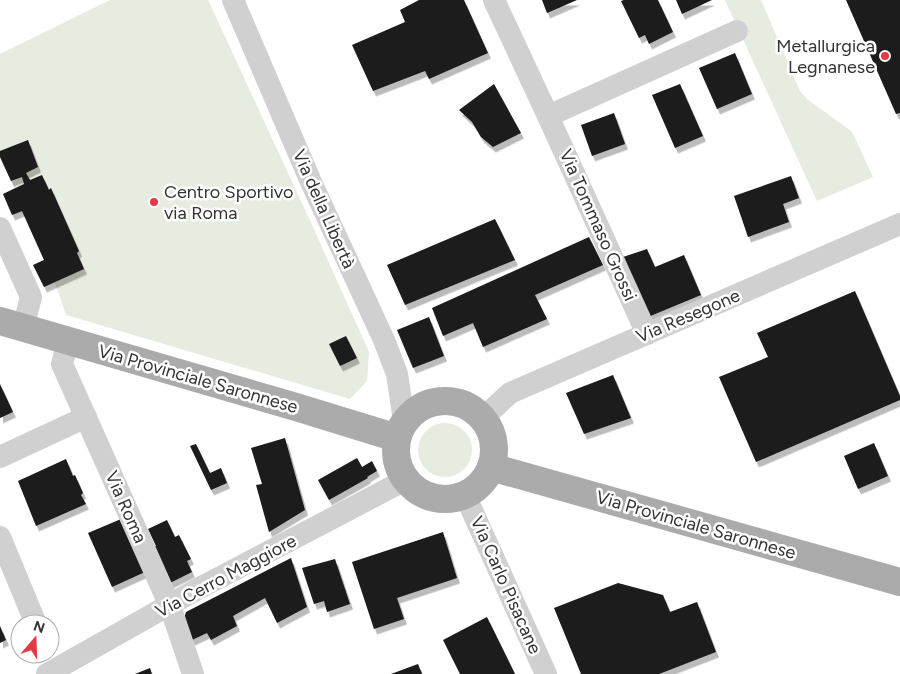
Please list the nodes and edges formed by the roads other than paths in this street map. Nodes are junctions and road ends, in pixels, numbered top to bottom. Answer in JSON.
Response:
{"nodes":[{"id":1,"x":232,"y":0,"type":"edge"},
{"id":2,"x":494,"y":0,"type":"edge"},
{"id":3,"x":738,"y":31,"type":"dead end"},
{"id":4,"x":548,"y":116,"type":"junction"},
{"id":5,"x":900,"y":224,"type":"edge"},
{"id":6,"x":0,"y":228,"type":"edge"},
{"id":7,"x":11,"y":324,"type":"edge"},
{"id":8,"x":647,"y":334,"type":"junction"},
{"id":9,"x":68,"y":341,"type":"junction"},
{"id":10,"x":86,"y":417,"type":"junction"},
{"id":11,"x":483,"y":418,"type":"junction"},
{"id":12,"x":400,"y":430,"type":"junction"},
{"id":13,"x":0,"y":457,"type":"edge"},
{"id":14,"x":491,"y":467,"type":"junction"},
{"id":15,"x":405,"y":480,"type":"junction"},
{"id":16,"x":465,"y":496,"type":"junction"},
{"id":17,"x":0,"y":537,"type":"edge"},
{"id":18,"x":900,"y":582,"type":"edge"},
{"id":19,"x":170,"y":606,"type":"junction"},
{"id":20,"x":32,"y":614,"type":"edge"},
{"id":21,"x":50,"y":666,"type":"edge"},
{"id":22,"x":192,"y":674,"type":"edge"},
{"id":23,"x":546,"y":674,"type":"edge"}],
"edges":[{"from":1,"to":12,"type":"street","name":"Via della Libertà"},
{"from":2,"to":4,"type":"street","name":"Via Tommaso Grossi"},
{"from":3,"to":4,"type":"street"},
{"from":4,"to":8,"type":"street","name":"Via Tommaso Grossi"},
{"from":5,"to":8,"type":"street","name":"Via Resegone"},
{"from":6,"to":7,"type":"street"},
{"from":7,"to":9,"type":"main road","name":"Via Provinciale Saronnese"},
{"from":8,"to":11,"type":"street","name":"Via Resegone"},
{"from":9,"to":10,"type":"street","name":"Via Roma"},
{"from":9,"to":12,"type":"main road","name":"Via Provinciale Saronnese"},
{"from":10,"to":13,"type":"street"},
{"from":10,"to":19,"type":"street","name":"Via Roma"},
{"from":11,"to":12,"type":"main road"},
{"from":11,"to":14,"type":"main road"},
{"from":12,"to":15,"type":"main road"},
{"from":14,"to":16,"type":"main road"},
{"from":14,"to":18,"type":"main road","name":"Via Provinciale Saronnese"},
{"from":15,"to":16,"type":"main road"},
{"from":15,"to":19,"type":"street","name":"Via Cerro Maggiore"},
{"from":16,"to":23,"type":"street","name":"Via Carlo Pisacane"},
{"from":17,"to":20,"type":"street"},
{"from":19,"to":21,"type":"street","name":"Via Cerro Maggiore"},
{"from":19,"to":22,"type":"street","name":"Via Roma"}]}
